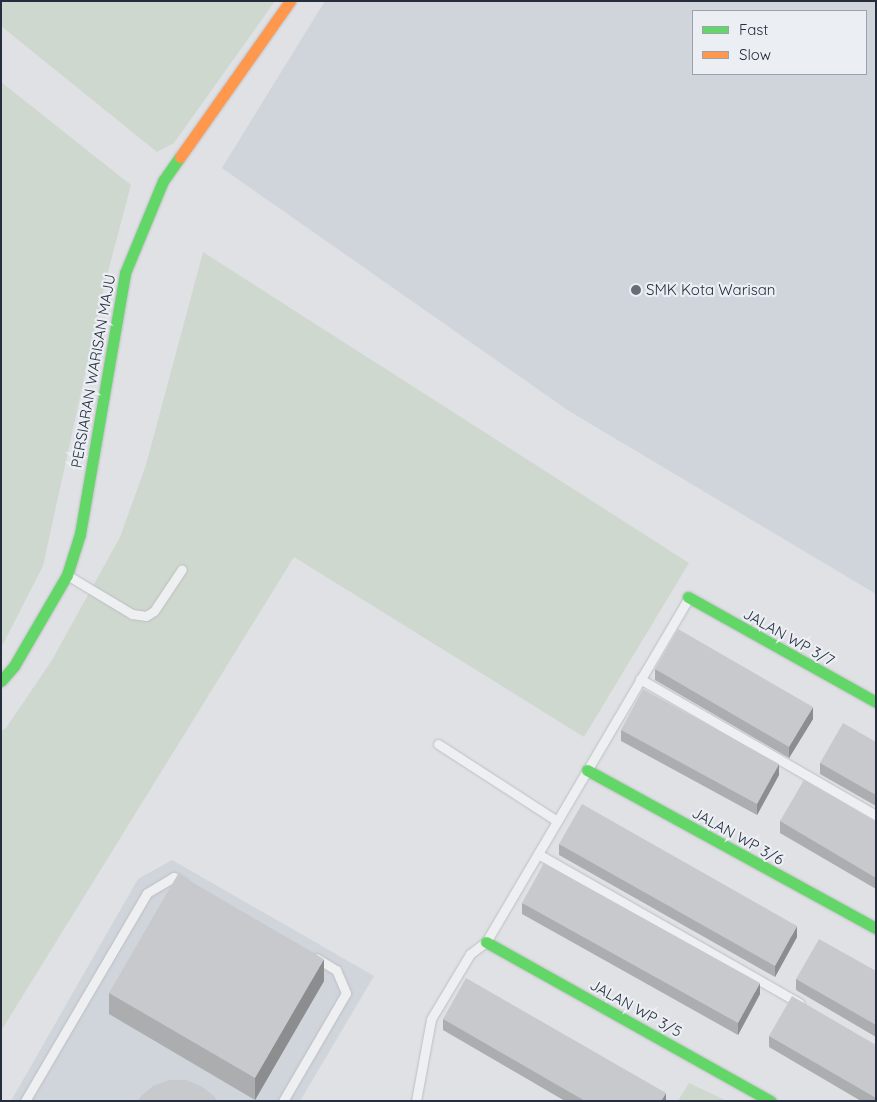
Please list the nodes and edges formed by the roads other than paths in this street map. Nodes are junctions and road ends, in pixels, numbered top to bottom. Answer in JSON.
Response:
{"nodes":[{"id":1,"x":290,"y":1,"type":"edge"},
{"id":2,"x":182,"y":569,"type":"dead end"},
{"id":3,"x":67,"y":575,"type":"junction"},
{"id":4,"x":688,"y":597,"type":"joint"},
{"id":5,"x":640,"y":679,"type":"junction"},
{"id":6,"x":1,"y":681,"type":"edge"},
{"id":7,"x":876,"y":702,"type":"edge"},
{"id":8,"x":438,"y":744,"type":"dead end"},
{"id":9,"x":587,"y":770,"type":"junction"},
{"id":10,"x":876,"y":815,"type":"edge"},
{"id":11,"x":557,"y":821,"type":"junction"},
{"id":12,"x":538,"y":854,"type":"junction"},
{"id":13,"x":191,"y":887,"type":"edge"},
{"id":14,"x":876,"y":928,"type":"edge"},
{"id":15,"x":486,"y":942,"type":"junction"},
{"id":16,"x":311,"y":955,"type":"edge"},
{"id":17,"x":806,"y":1007,"type":"edge"},
{"id":18,"x":25,"y":1101,"type":"edge"},
{"id":19,"x":282,"y":1101,"type":"edge"},
{"id":20,"x":416,"y":1101,"type":"edge"},
{"id":21,"x":771,"y":1101,"type":"edge"}],
"edges":[{"from":1,"to":3,"type":"street","name":"PERSIARAN WARISAN MAJU"},
{"from":2,"to":3,"type":"lane"},
{"from":3,"to":6,"type":"street","name":"PERSIARAN WARISAN MAJU"},
{"from":4,"to":5,"type":"lane"},
{"from":4,"to":7,"type":"street","name":"JALAN WP 3/7"},
{"from":5,"to":9,"type":"lane"},
{"from":5,"to":10,"type":"lane"},
{"from":8,"to":11,"type":"lane"},
{"from":9,"to":11,"type":"lane"},
{"from":9,"to":14,"type":"street","name":"JALAN WP 3/6"},
{"from":11,"to":12,"type":"lane"},
{"from":12,"to":15,"type":"lane"},
{"from":12,"to":17,"type":"lane"},
{"from":13,"to":18,"type":"lane"},
{"from":15,"to":20,"type":"lane"},
{"from":15,"to":21,"type":"street","name":"JALAN WP 3/5"},
{"from":16,"to":19,"type":"lane"}]}
